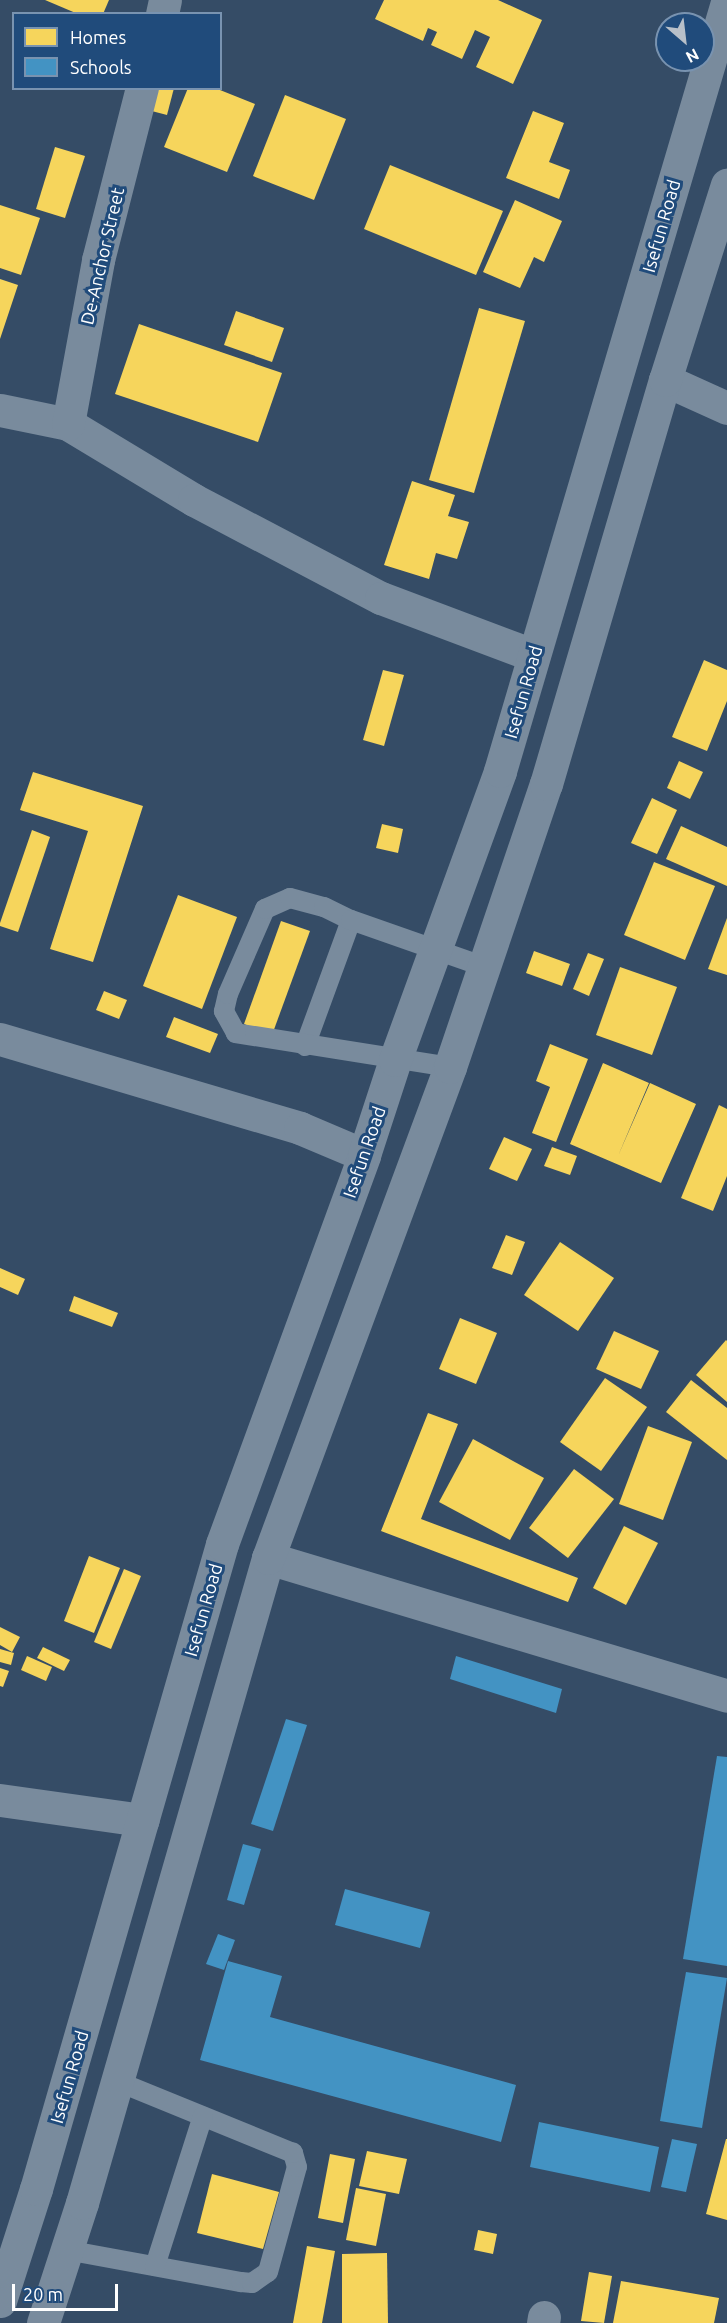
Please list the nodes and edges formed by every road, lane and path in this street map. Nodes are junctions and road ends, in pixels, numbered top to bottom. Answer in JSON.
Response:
{"nodes":[{"id":1,"x":727,"y":2,"type":"edge"},
{"id":2,"x":141,"y":90,"type":"edge"},
{"id":3,"x":727,"y":185,"type":"edge"},
{"id":4,"x":665,"y":380,"type":"junction"},
{"id":5,"x":727,"y":408,"type":"edge"},
{"id":6,"x":0,"y":410,"type":"edge"},
{"id":7,"x":68,"y":424,"type":"junction"},
{"id":8,"x":533,"y":655,"type":"junction"},
{"id":9,"x":351,"y":920,"type":"junction"},
{"id":10,"x":436,"y":950,"type":"junction"},
{"id":11,"x":482,"y":966,"type":"junction"},
{"id":12,"x":0,"y":1039,"type":"edge"},
{"id":13,"x":305,"y":1046,"type":"junction"},
{"id":14,"x":395,"y":1060,"type":"junction"},
{"id":15,"x":450,"y":1067,"type":"junction"},
{"id":16,"x":364,"y":1155,"type":"junction"},
{"id":17,"x":268,"y":1558,"type":"junction"},
{"id":18,"x":727,"y":1696,"type":"edge"},
{"id":19,"x":0,"y":1800,"type":"edge"},
{"id":20,"x":143,"y":1820,"type":"junction"},
{"id":21,"x":117,"y":2081,"type":"junction"},
{"id":22,"x":203,"y":2116,"type":"junction"},
{"id":23,"x":66,"y":2250,"type":"junction"},
{"id":24,"x":155,"y":2266,"type":"junction"},
{"id":25,"x":0,"y":2301,"type":"edge"},
{"id":26,"x":43,"y":2323,"type":"edge"}],
"edges":[{"from":1,"to":8,"type":"street","name":"Isefun Road"},
{"from":2,"to":7,"type":"street","name":"De-Anchor Street"},
{"from":3,"to":4,"type":"street"},
{"from":4,"to":5,"type":"street"},
{"from":4,"to":11,"type":"street"},
{"from":6,"to":7,"type":"street"},
{"from":7,"to":8,"type":"street"},
{"from":8,"to":10,"type":"street","name":"Isefun Road"},
{"from":9,"to":10,"type":"lane"},
{"from":9,"to":13,"type":"lane"},
{"from":9,"to":13,"type":"lane"},
{"from":10,"to":11,"type":"lane"},
{"from":10,"to":14,"type":"street","name":"Isefun Road"},
{"from":11,"to":15,"type":"street"},
{"from":12,"to":16,"type":"street"},
{"from":13,"to":14,"type":"lane"},
{"from":14,"to":15,"type":"lane"},
{"from":14,"to":16,"type":"street","name":"Isefun Road"},
{"from":15,"to":17,"type":"street"},
{"from":16,"to":20,"type":"street","name":"Isefun Road"},
{"from":17,"to":18,"type":"street"},
{"from":17,"to":21,"type":"street"},
{"from":19,"to":20,"type":"street"},
{"from":20,"to":25,"type":"street","name":"Isefun Road"},
{"from":21,"to":22,"type":"lane"},
{"from":21,"to":23,"type":"street"},
{"from":22,"to":24,"type":"lane"},
{"from":22,"to":24,"type":"lane"},
{"from":23,"to":24,"type":"lane"},
{"from":23,"to":26,"type":"street"}]}
